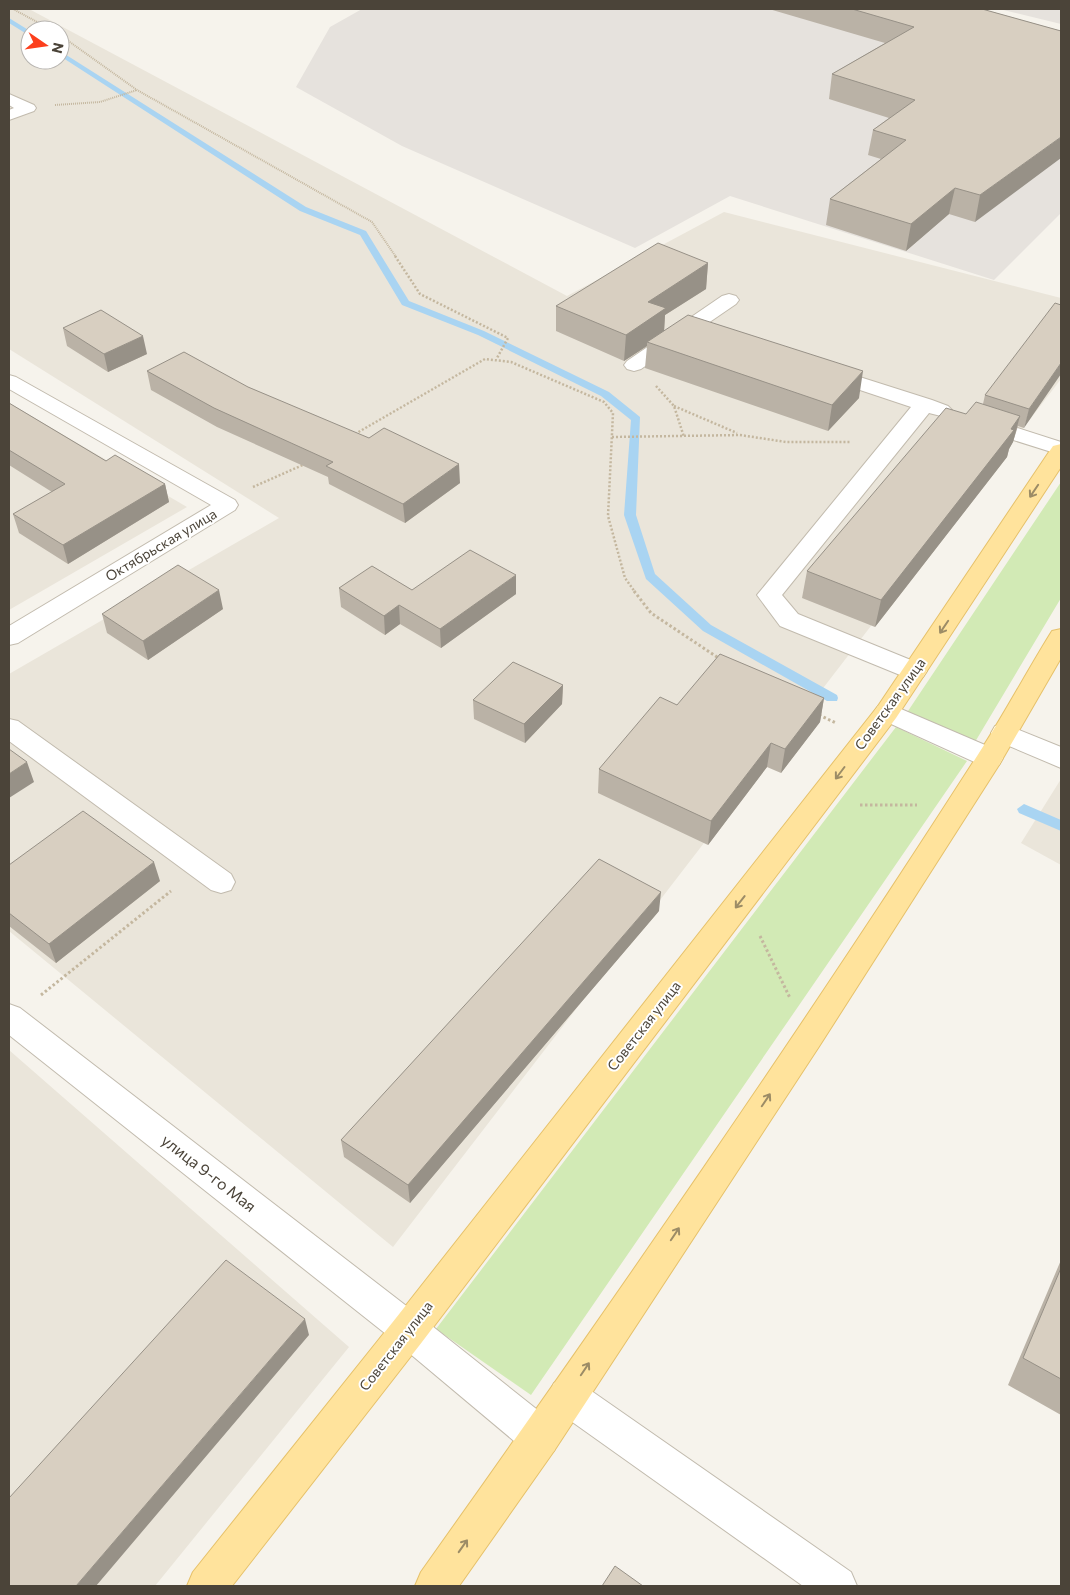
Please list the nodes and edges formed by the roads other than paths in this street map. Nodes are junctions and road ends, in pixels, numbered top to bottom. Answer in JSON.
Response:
{"nodes":[{"id":1,"x":9,"y":99,"type":"edge"},
{"id":2,"x":9,"y":115,"type":"edge"},
{"id":3,"x":728,"y":300,"type":"dead end"},
{"id":4,"x":689,"y":327,"type":"junction"},
{"id":5,"x":717,"y":336,"type":"edge"},
{"id":6,"x":802,"y":364,"type":"edge"},
{"id":7,"x":634,"y":365,"type":"road end"},
{"id":8,"x":9,"y":380,"type":"edge"},
{"id":9,"x":925,"y":404,"type":"junction"},
{"id":10,"x":1061,"y":450,"type":"edge"},
{"id":11,"x":9,"y":637,"type":"edge"},
{"id":12,"x":1061,"y":637,"type":"edge"},
{"id":13,"x":914,"y":671,"type":"junction"},
{"id":14,"x":887,"y":712,"type":"junction"},
{"id":15,"x":9,"y":728,"type":"edge"},
{"id":16,"x":997,"y":746,"type":"junction"},
{"id":17,"x":1061,"y":758,"type":"edge"},
{"id":18,"x":211,"y":875,"type":"road end"},
{"id":19,"x":10,"y":1018,"type":"edge"},
{"id":20,"x":409,"y":1330,"type":"junction"},
{"id":21,"x":567,"y":1396,"type":"junction"},
{"id":22,"x":540,"y":1437,"type":"junction"},
{"id":23,"x":207,"y":1586,"type":"edge"},
{"id":24,"x":435,"y":1586,"type":"edge"},
{"id":25,"x":836,"y":1586,"type":"edge"}],
"edges":[{"from":1,"to":2,"type":"street"},
{"from":3,"to":4,"type":"street"},
{"from":4,"to":5,"type":"street"},
{"from":4,"to":7,"type":"street"},
{"from":6,"to":9,"type":"street"},
{"from":8,"to":11,"type":"street","name":"Октябрьская улица"},
{"from":9,"to":10,"type":"street"},
{"from":9,"to":13,"type":"street"},
{"from":10,"to":13,"type":"main road","name":"Советская улица","one_way":true},
{"from":12,"to":16,"type":"main road"},
{"from":13,"to":14,"type":"main road","name":"Советская улица"},
{"from":14,"to":16,"type":"street"},
{"from":14,"to":20,"type":"main road","name":"Советская улица","one_way":true},
{"from":15,"to":18,"type":"street"},
{"from":16,"to":17,"type":"street"},
{"from":21,"to":16,"type":"main road","one_way":true},
{"from":19,"to":20,"type":"street","name":"улица 9-го Мая"},
{"from":20,"to":22,"type":"street","name":"улица 9-го Мая"},
{"from":20,"to":23,"type":"main road","name":"Советская улица"},
{"from":21,"to":22,"type":"main road"},
{"from":21,"to":25,"type":"street"},
{"from":24,"to":22,"type":"main road","one_way":true}]}
